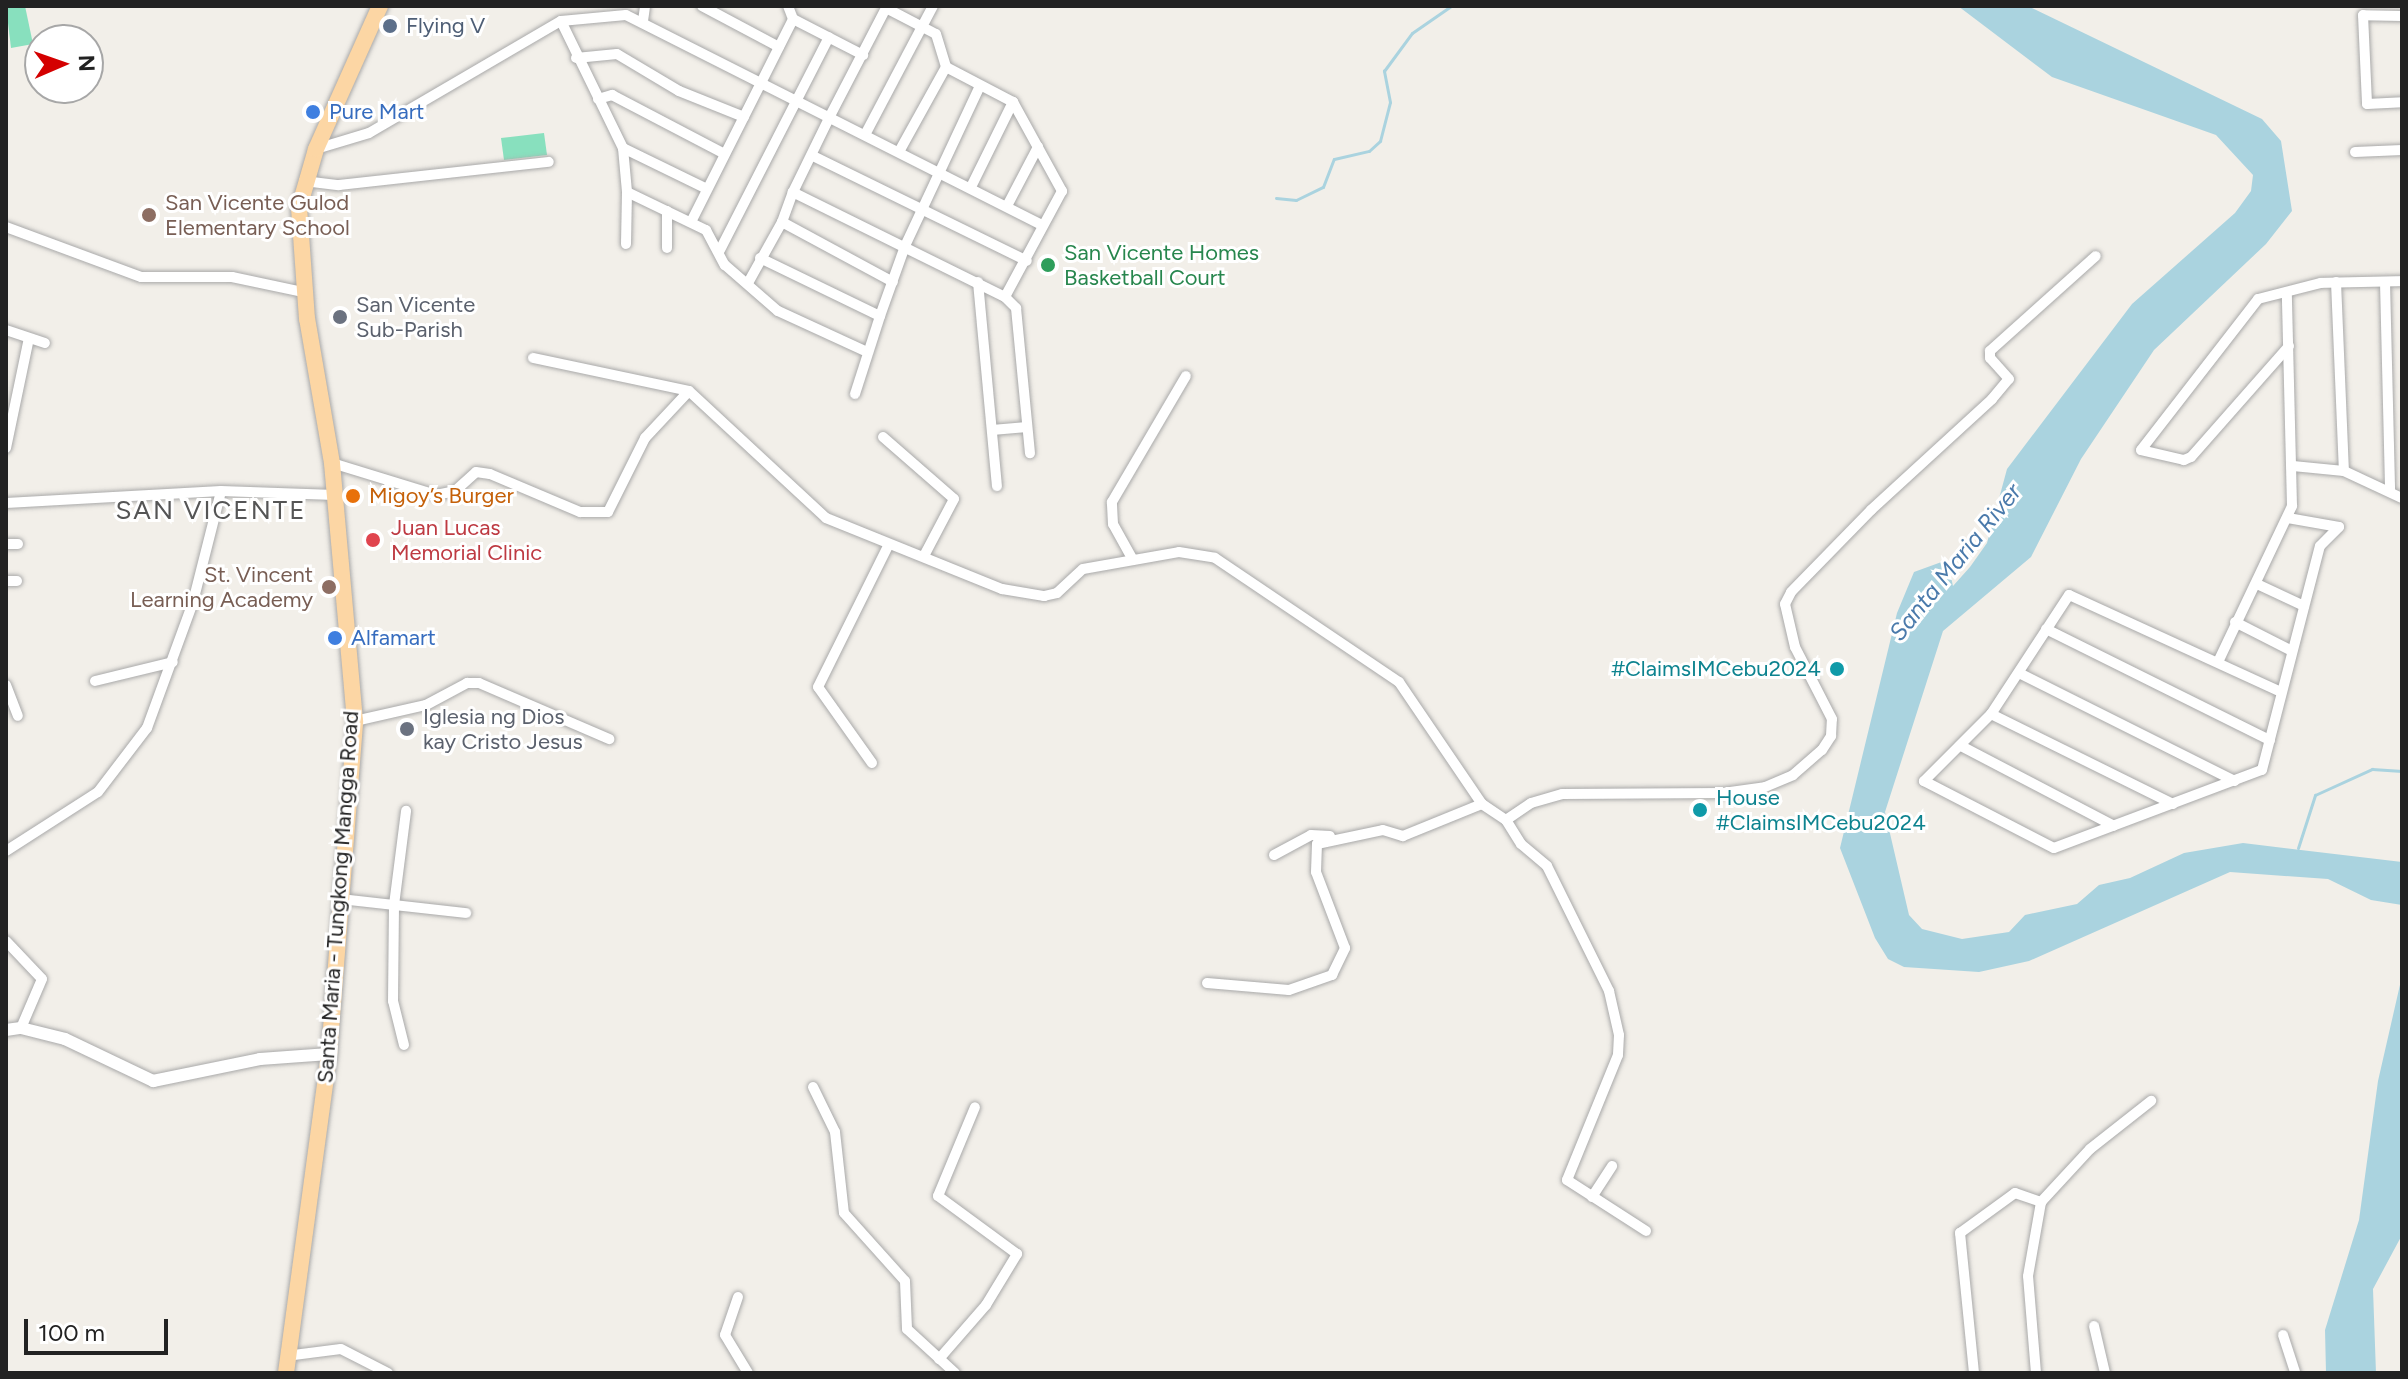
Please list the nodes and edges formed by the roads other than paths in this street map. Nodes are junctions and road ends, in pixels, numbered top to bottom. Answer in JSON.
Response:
{"nodes":[{"id":1,"x":380,"y":6,"type":"edge"},
{"id":2,"x":645,"y":6,"type":"edge"},
{"id":3,"x":702,"y":6,"type":"edge"},
{"id":4,"x":788,"y":6,"type":"edge"},
{"id":5,"x":933,"y":6,"type":"edge"},
{"id":6,"x":2402,"y":16,"type":"edge"},
{"id":7,"x":793,"y":19,"type":"junction"},
{"id":8,"x":561,"y":21,"type":"junction"},
{"id":9,"x":643,"y":21,"type":"junction"},
{"id":10,"x":922,"y":27,"type":"junction"},
{"id":11,"x":829,"y":37,"type":"junction"},
{"id":12,"x":779,"y":47,"type":"junction"},
{"id":13,"x":863,"y":55,"type":"junction"},
{"id":14,"x":576,"y":58,"type":"junction"},
{"id":15,"x":946,"y":67,"type":"junction"},
{"id":16,"x":761,"y":81,"type":"junction"},
{"id":17,"x":980,"y":86,"type":"junction"},
{"id":18,"x":795,"y":98,"type":"junction"},
{"id":19,"x":598,"y":99,"type":"junction"},
{"id":20,"x":1013,"y":102,"type":"junction"},
{"id":21,"x":2402,"y":102,"type":"edge"},
{"id":22,"x":830,"y":116,"type":"junction"},
{"id":23,"x":744,"y":117,"type":"junction"},
{"id":24,"x":866,"y":133,"type":"junction"},
{"id":25,"x":1038,"y":147,"type":"junction"},
{"id":26,"x":623,"y":148,"type":"junction"},
{"id":27,"x":316,"y":149,"type":"junction"},
{"id":28,"x":900,"y":150,"type":"junction"},
{"id":29,"x":2402,"y":150,"type":"edge"},
{"id":30,"x":2355,"y":152,"type":"dead end"},
{"id":31,"x":725,"y":154,"type":"junction"},
{"id":32,"x":813,"y":156,"type":"junction"},
{"id":33,"x":549,"y":162,"type":"dead end"},
{"id":34,"x":938,"y":171,"type":"junction"},
{"id":35,"x":304,"y":181,"type":"junction"},
{"id":36,"x":971,"y":187,"type":"junction"},
{"id":37,"x":707,"y":189,"type":"junction"},
{"id":38,"x":627,"y":192,"type":"junction"},
{"id":39,"x":793,"y":192,"type":"junction"},
{"id":40,"x":1007,"y":206,"type":"junction"},
{"id":41,"x":922,"y":208,"type":"junction"},
{"id":42,"x":667,"y":211,"type":"junction"},
{"id":43,"x":691,"y":222,"type":"junction"},
{"id":44,"x":782,"y":222,"type":"junction"},
{"id":45,"x":1043,"y":226,"type":"junction"},
{"id":46,"x":6,"y":227,"type":"edge"},
{"id":47,"x":626,"y":244,"type":"dead end"},
{"id":48,"x":905,"y":246,"type":"junction"},
{"id":49,"x":667,"y":248,"type":"dead end"},
{"id":50,"x":720,"y":250,"type":"junction"},
{"id":51,"x":2096,"y":256,"type":"dead end"},
{"id":52,"x":760,"y":258,"type":"junction"},
{"id":53,"x":1027,"y":261,"type":"junction"},
{"id":54,"x":2402,"y":281,"type":"edge"},
{"id":55,"x":893,"y":282,"type":"junction"},
{"id":56,"x":978,"y":282,"type":"junction"},
{"id":57,"x":2336,"y":282,"type":"junction"},
{"id":58,"x":2385,"y":282,"type":"junction"},
{"id":59,"x":748,"y":283,"type":"junction"},
{"id":60,"x":303,"y":292,"type":"junction"},
{"id":61,"x":2287,"y":295,"type":"junction"},
{"id":62,"x":1005,"y":297,"type":"junction"},
{"id":63,"x":880,"y":316,"type":"junction"},
{"id":64,"x":6,"y":330,"type":"edge"},
{"id":65,"x":29,"y":338,"type":"junction"},
{"id":66,"x":45,"y":343,"type":"dead end"},
{"id":67,"x":2289,"y":346,"type":"junction"},
{"id":68,"x":867,"y":352,"type":"junction"},
{"id":69,"x":533,"y":358,"type":"dead end"},
{"id":70,"x":1186,"y":376,"type":"dead end"},
{"id":71,"x":689,"y":391,"type":"junction"},
{"id":72,"x":855,"y":394,"type":"dead end"},
{"id":73,"x":1027,"y":427,"type":"junction"},
{"id":74,"x":992,"y":430,"type":"junction"},
{"id":75,"x":883,"y":437,"type":"dead end"},
{"id":76,"x":6,"y":448,"type":"edge"},
{"id":77,"x":1030,"y":453,"type":"dead end"},
{"id":78,"x":332,"y":463,"type":"junction"},
{"id":79,"x":2293,"y":466,"type":"junction"},
{"id":80,"x":2344,"y":471,"type":"junction"},
{"id":81,"x":997,"y":486,"type":"dead end"},
{"id":82,"x":221,"y":491,"type":"junction"},
{"id":83,"x":2390,"y":492,"type":"junction"},
{"id":84,"x":335,"y":495,"type":"junction"},
{"id":85,"x":2402,"y":498,"type":"edge"},
{"id":86,"x":6,"y":503,"type":"edge"},
{"id":87,"x":2288,"y":518,"type":"junction"},
{"id":88,"x":888,"y":546,"type":"junction"},
{"id":89,"x":924,"y":556,"type":"junction"},
{"id":90,"x":1133,"y":560,"type":"junction"},
{"id":91,"x":2257,"y":584,"type":"junction"},
{"id":92,"x":2304,"y":606,"type":"junction"},
{"id":93,"x":2235,"y":622,"type":"junction"},
{"id":94,"x":2046,"y":629,"type":"junction"},
{"id":95,"x":2292,"y":651,"type":"junction"},
{"id":96,"x":173,"y":662,"type":"junction"},
{"id":97,"x":2218,"y":662,"type":"junction"},
{"id":98,"x":2021,"y":674,"type":"junction"},
{"id":99,"x":95,"y":681,"type":"dead end"},
{"id":100,"x":6,"y":685,"type":"edge"},
{"id":101,"x":2281,"y":692,"type":"junction"},
{"id":102,"x":9,"y":704,"type":"edge"},
{"id":103,"x":1991,"y":714,"type":"junction"},
{"id":104,"x":18,"y":716,"type":"dead end"},
{"id":105,"x":355,"y":721,"type":"junction"},
{"id":106,"x":609,"y":739,"type":"dead end"},
{"id":107,"x":2270,"y":740,"type":"junction"},
{"id":108,"x":1963,"y":747,"type":"junction"},
{"id":109,"x":872,"y":763,"type":"dead end"},
{"id":110,"x":2235,"y":781,"type":"junction"},
{"id":111,"x":1482,"y":804,"type":"junction"},
{"id":112,"x":2173,"y":804,"type":"junction"},
{"id":113,"x":406,"y":811,"type":"dead end"},
{"id":114,"x":1506,"y":820,"type":"junction"},
{"id":115,"x":2114,"y":826,"type":"junction"},
{"id":116,"x":1336,"y":838,"type":"junction"},
{"id":117,"x":6,"y":851,"type":"edge"},
{"id":118,"x":1274,"y":855,"type":"dead end"},
{"id":119,"x":341,"y":899,"type":"junction"},
{"id":120,"x":394,"y":905,"type":"junction"},
{"id":121,"x":466,"y":913,"type":"dead end"},
{"id":122,"x":6,"y":941,"type":"edge"},
{"id":123,"x":1207,"y":983,"type":"dead end"},
{"id":124,"x":21,"y":1028,"type":"junction"},
{"id":125,"x":6,"y":1030,"type":"edge"},
{"id":126,"x":404,"y":1045,"type":"dead end"},
{"id":127,"x":329,"y":1054,"type":"junction"},
{"id":128,"x":813,"y":1087,"type":"dead end"},
{"id":129,"x":2151,"y":1101,"type":"dead end"},
{"id":130,"x":975,"y":1107,"type":"dead end"},
{"id":131,"x":1612,"y":1166,"type":"dead end"},
{"id":132,"x":1592,"y":1197,"type":"junction"},
{"id":133,"x":2041,"y":1202,"type":"junction"},
{"id":134,"x":1646,"y":1231,"type":"dead end"},
{"id":135,"x":738,"y":1297,"type":"dead end"},
{"id":136,"x":2094,"y":1326,"type":"dead end"},
{"id":137,"x":2283,"y":1335,"type":"dead end"},
{"id":138,"x":939,"y":1359,"type":"junction"},
{"id":139,"x":286,"y":1364,"type":"edge"},
{"id":140,"x":388,"y":1373,"type":"edge"},
{"id":141,"x":748,"y":1373,"type":"edge"},
{"id":142,"x":955,"y":1373,"type":"edge"},
{"id":143,"x":1974,"y":1373,"type":"edge"},
{"id":144,"x":2036,"y":1373,"type":"edge"},
{"id":145,"x":2105,"y":1373,"type":"edge"},
{"id":146,"x":2295,"y":1373,"type":"edge"}],
"edges":[{"from":1,"to":27,"type":"main road","name":"Santa Maria - Tungkong Mangga Road"},
{"from":2,"to":9,"type":"street"},
{"from":3,"to":12,"type":"street"},
{"from":4,"to":7,"type":"street"},
{"from":5,"to":10,"type":"street"},
{"from":6,"to":21,"type":"street"},
{"from":7,"to":11,"type":"street"},
{"from":7,"to":12,"type":"street"},
{"from":8,"to":9,"type":"street"},
{"from":8,"to":14,"type":"street"},
{"from":8,"to":27,"type":"street"},
{"from":9,"to":16,"type":"street"},
{"from":10,"to":13,"type":"street"},
{"from":10,"to":15,"type":"street"},
{"from":10,"to":24,"type":"street"},
{"from":11,"to":13,"type":"street"},
{"from":11,"to":18,"type":"street"},
{"from":12,"to":16,"type":"street"},
{"from":13,"to":22,"type":"street"},
{"from":14,"to":19,"type":"street"},
{"from":14,"to":23,"type":"street"},
{"from":15,"to":17,"type":"street"},
{"from":15,"to":28,"type":"street"},
{"from":16,"to":18,"type":"street"},
{"from":16,"to":23,"type":"street"},
{"from":17,"to":20,"type":"street"},
{"from":17,"to":34,"type":"street"},
{"from":18,"to":22,"type":"street"},
{"from":18,"to":50,"type":"street"},
{"from":19,"to":26,"type":"street"},
{"from":19,"to":31,"type":"street"},
{"from":20,"to":25,"type":"street"},
{"from":20,"to":36,"type":"street"},
{"from":22,"to":24,"type":"street"},
{"from":22,"to":32,"type":"street"},
{"from":23,"to":31,"type":"street"},
{"from":24,"to":28,"type":"street"},
{"from":25,"to":40,"type":"street"},
{"from":25,"to":45,"type":"street"},
{"from":26,"to":37,"type":"street"},
{"from":26,"to":38,"type":"street"},
{"from":27,"to":35,"type":"main road","name":"Santa Maria - Tungkong Mangga Road"},
{"from":28,"to":34,"type":"street"},
{"from":29,"to":30,"type":"street"},
{"from":31,"to":37,"type":"street"},
{"from":32,"to":39,"type":"street"},
{"from":32,"to":41,"type":"street"},
{"from":33,"to":35,"type":"street"},
{"from":34,"to":36,"type":"street"},
{"from":34,"to":41,"type":"street"},
{"from":35,"to":60,"type":"main road","name":"Santa Maria - Tungkong Mangga Road"},
{"from":36,"to":40,"type":"street"},
{"from":37,"to":43,"type":"street"},
{"from":38,"to":42,"type":"street"},
{"from":38,"to":47,"type":"street"},
{"from":39,"to":44,"type":"street"},
{"from":39,"to":48,"type":"street"},
{"from":40,"to":45,"type":"street"},
{"from":41,"to":48,"type":"street"},
{"from":41,"to":53,"type":"street"},
{"from":42,"to":43,"type":"street"},
{"from":42,"to":49,"type":"street"},
{"from":43,"to":50,"type":"street"},
{"from":44,"to":52,"type":"street"},
{"from":44,"to":55,"type":"street"},
{"from":45,"to":53,"type":"street"},
{"from":46,"to":60,"type":"street"},
{"from":48,"to":55,"type":"street"},
{"from":48,"to":56,"type":"street"},
{"from":50,"to":59,"type":"street"},
{"from":51,"to":114,"type":"street"},
{"from":52,"to":59,"type":"street"},
{"from":52,"to":63,"type":"street"},
{"from":53,"to":62,"type":"street"},
{"from":54,"to":58,"type":"street"},
{"from":55,"to":63,"type":"street"},
{"from":56,"to":62,"type":"street"},
{"from":56,"to":74,"type":"street"},
{"from":57,"to":58,"type":"street"},
{"from":57,"to":61,"type":"street"},
{"from":57,"to":80,"type":"street"},
{"from":58,"to":83,"type":"street"},
{"from":59,"to":68,"type":"street"},
{"from":60,"to":78,"type":"main road","name":"Santa Maria - Tungkong Mangga Road"},
{"from":61,"to":67,"type":"street"},
{"from":61,"to":67,"type":"street"},
{"from":62,"to":73,"type":"street"},
{"from":63,"to":68,"type":"street"},
{"from":64,"to":65,"type":"street"},
{"from":65,"to":66,"type":"street"},
{"from":65,"to":76,"type":"street"},
{"from":67,"to":79,"type":"street"},
{"from":68,"to":72,"type":"street"},
{"from":69,"to":71,"type":"street"},
{"from":70,"to":90,"type":"street"},
{"from":71,"to":78,"type":"street"},
{"from":71,"to":88,"type":"street"},
{"from":73,"to":74,"type":"street"},
{"from":73,"to":77,"type":"street"},
{"from":74,"to":81,"type":"street"},
{"from":75,"to":89,"type":"street"},
{"from":78,"to":84,"type":"main road","name":"Santa Maria - Tungkong Mangga Road"},
{"from":79,"to":80,"type":"street"},
{"from":79,"to":87,"type":"street"},
{"from":80,"to":83,"type":"street"},
{"from":82,"to":84,"type":"street"},
{"from":82,"to":86,"type":"street"},
{"from":82,"to":96,"type":"street"},
{"from":83,"to":85,"type":"street"},
{"from":84,"to":105,"type":"main road","name":"Santa Maria - Tungkong Mangga Road"},
{"from":87,"to":91,"type":"street"},
{"from":87,"to":92,"type":"street"},
{"from":88,"to":89,"type":"street"},
{"from":88,"to":109,"type":"street"},
{"from":89,"to":90,"type":"street"},
{"from":90,"to":111,"type":"street"},
{"from":91,"to":92,"type":"street"},
{"from":91,"to":93,"type":"street"},
{"from":92,"to":95,"type":"street"},
{"from":93,"to":95,"type":"street"},
{"from":93,"to":97,"type":"street"},
{"from":94,"to":97,"type":"street"},
{"from":94,"to":98,"type":"street"},
{"from":94,"to":107,"type":"street"},
{"from":95,"to":101,"type":"street"},
{"from":96,"to":99,"type":"street"},
{"from":96,"to":117,"type":"street"},
{"from":97,"to":101,"type":"street"},
{"from":98,"to":103,"type":"street"},
{"from":98,"to":110,"type":"street"},
{"from":100,"to":102,"type":"street"},
{"from":101,"to":107,"type":"street"},
{"from":102,"to":104,"type":"street"},
{"from":103,"to":108,"type":"street"},
{"from":103,"to":112,"type":"street"},
{"from":105,"to":106,"type":"street"},
{"from":105,"to":119,"type":"main road","name":"Santa Maria - Tungkong Mangga Road"},
{"from":107,"to":110,"type":"street"},
{"from":108,"to":115,"type":"street"},
{"from":108,"to":115,"type":"street"},
{"from":110,"to":112,"type":"street"},
{"from":111,"to":114,"type":"street"},
{"from":111,"to":116,"type":"street"},
{"from":112,"to":115,"type":"street"},
{"from":113,"to":120,"type":"street"},
{"from":114,"to":132,"type":"street"},
{"from":116,"to":118,"type":"street"},
{"from":116,"to":123,"type":"street"},
{"from":119,"to":120,"type":"street"},
{"from":119,"to":127,"type":"main road","name":"Santa Maria - Tungkong Mangga Road"},
{"from":120,"to":121,"type":"street"},
{"from":120,"to":126,"type":"street"},
{"from":122,"to":124,"type":"street"},
{"from":124,"to":125,"type":"street"},
{"from":124,"to":127,"type":"street"},
{"from":127,"to":139,"type":"main road","name":"Santa Maria - Tungkong Mangga Road"},
{"from":128,"to":138,"type":"street"},
{"from":129,"to":133,"type":"street"},
{"from":130,"to":138,"type":"street"},
{"from":131,"to":132,"type":"street"},
{"from":132,"to":134,"type":"street"},
{"from":133,"to":143,"type":"street"},
{"from":133,"to":144,"type":"street"},
{"from":135,"to":141,"type":"street"},
{"from":136,"to":145,"type":"street"},
{"from":137,"to":146,"type":"street"},
{"from":138,"to":142,"type":"street"},
{"from":139,"to":140,"type":"street"}]}
